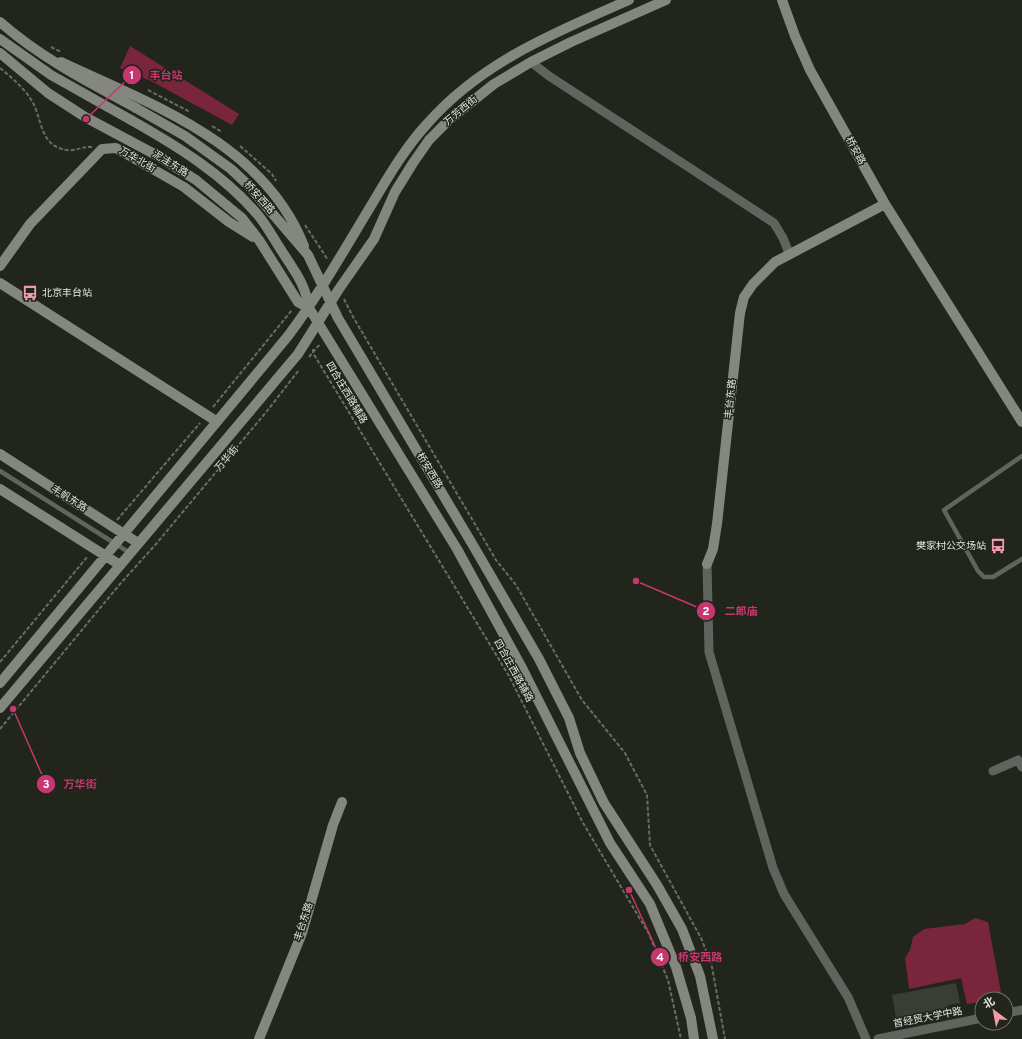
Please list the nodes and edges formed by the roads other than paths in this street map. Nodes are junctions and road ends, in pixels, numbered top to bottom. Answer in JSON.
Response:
{"nodes":[{"id":1,"x":629,"y":0,"type":"edge"},
{"id":2,"x":666,"y":0,"type":"edge"},
{"id":3,"x":782,"y":0,"type":"edge"},
{"id":4,"x":0,"y":23,"type":"edge"},
{"id":5,"x":0,"y":39,"type":"edge"},
{"id":6,"x":0,"y":53,"type":"edge"},
{"id":7,"x":531,"y":62,"type":"junction"},
{"id":8,"x":885,"y":204,"type":"junction"},
{"id":9,"x":259,"y":240,"type":"junction"},
{"id":10,"x":789,"y":253,"type":"junction"},
{"id":11,"x":308,"y":255,"type":"junction"},
{"id":12,"x":0,"y":266,"type":"edge"},
{"id":13,"x":0,"y":283,"type":"edge"},
{"id":14,"x":323,"y":284,"type":"junction"},
{"id":15,"x":331,"y":304,"type":"junction"},
{"id":16,"x":309,"y":308,"type":"junction"},
{"id":17,"x":319,"y":322,"type":"junction"},
{"id":18,"x":216,"y":421,"type":"junction"},
{"id":19,"x":1022,"y":422,"type":"edge"},
{"id":20,"x":0,"y":454,"type":"edge"},
{"id":21,"x":1022,"y":456,"type":"edge"},
{"id":22,"x":0,"y":471,"type":"edge"},
{"id":23,"x":0,"y":489,"type":"edge"},
{"id":24,"x":123,"y":534,"type":"junction"},
{"id":25,"x":114,"y":543,"type":"junction"},
{"id":26,"x":138,"y":544,"type":"junction"},
{"id":27,"x":130,"y":553,"type":"junction"},
{"id":28,"x":104,"y":555,"type":"junction"},
{"id":29,"x":1022,"y":559,"type":"edge"},
{"id":30,"x":707,"y":564,"type":"joint"},
{"id":31,"x":120,"y":565,"type":"junction"},
{"id":32,"x":0,"y":683,"type":"edge"},
{"id":33,"x":0,"y":708,"type":"edge"},
{"id":34,"x":1022,"y":767,"type":"edge"},
{"id":35,"x":993,"y":771,"type":"dead end"},
{"id":36,"x":342,"y":802,"type":"dead end"},
{"id":37,"x":974,"y":1020,"type":"edge"},
{"id":38,"x":259,"y":1039,"type":"edge"},
{"id":39,"x":694,"y":1039,"type":"edge"},
{"id":40,"x":713,"y":1039,"type":"edge"},
{"id":41,"x":866,"y":1039,"type":"edge"},
{"id":42,"x":878,"y":1039,"type":"edge"}],
"edges":[{"from":1,"to":14,"type":"main road","name":"万芳西街"},
{"from":2,"to":7,"type":"main road","name":"万芳西街"},
{"from":3,"to":8,"type":"main road","name":"桥安路"},
{"from":4,"to":11,"type":"main road","name":"桥安西路","bridge":true},
{"from":4,"to":11,"type":"main road"},
{"from":5,"to":16,"type":"main road","name":"桥安西路","bridge":true},
{"from":6,"to":9,"type":"main road","name":"泥洼东路"},
{"from":7,"to":10,"type":"street"},
{"from":7,"to":15,"type":"main road","name":"万芳西街"},
{"from":8,"to":10,"type":"main road"},
{"from":8,"to":19,"type":"main road","name":"桥安路"},
{"from":9,"to":12,"type":"main road","name":"万华北街"},
{"from":9,"to":16,"type":"main road","name":"泥洼东路"},
{"from":10,"to":30,"type":"main road","name":"丰台东路"},
{"from":11,"to":14,"type":"main road","name":"桥安西路"},
{"from":13,"to":18,"type":"main road"},
{"from":14,"to":15,"type":"main road","name":"桥安西路"},
{"from":14,"to":16,"type":"main road"},
{"from":15,"to":17,"type":"main road","name":"万华街"},
{"from":15,"to":40,"type":"main road","name":"桥安西路"},
{"from":16,"to":17,"type":"main road","name":"桥安西路"},
{"from":16,"to":18,"type":"main road"},
{"from":17,"to":26,"type":"main road","name":"万华街"},
{"from":17,"to":39,"type":"main road","name":"桥安西路"},
{"from":18,"to":24,"type":"main road"},
{"from":20,"to":24,"type":"main road","name":"丰帆东路"},
{"from":21,"to":29,"type":"lane"},
{"from":22,"to":25,"type":"lane"},
{"from":23,"to":28,"type":"main road"},
{"from":24,"to":25,"type":"main road"},
{"from":24,"to":26,"type":"main road","name":"丰帆东路"},
{"from":25,"to":27,"type":"lane"},
{"from":25,"to":28,"type":"main road"},
{"from":26,"to":27,"type":"main road","name":"万华街"},
{"from":27,"to":31,"type":"main road","name":"万华街"},
{"from":28,"to":31,"type":"main road"},
{"from":28,"to":32,"type":"main road"},
{"from":30,"to":41,"type":"street"},
{"from":31,"to":33,"type":"main road","name":"万华街"},
{"from":34,"to":35,"type":"street"},
{"from":36,"to":38,"type":"main road","name":"丰台东路"},
{"from":37,"to":42,"type":"street","name":"首经贸大学中路"}]}
